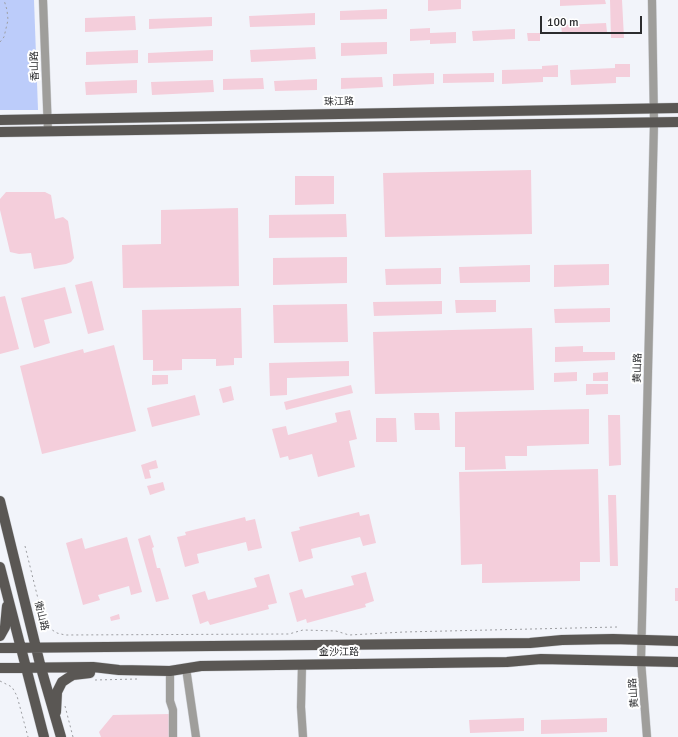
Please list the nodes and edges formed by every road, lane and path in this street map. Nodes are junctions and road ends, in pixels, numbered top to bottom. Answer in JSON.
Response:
{"nodes":[{"id":1,"x":4,"y":0,"type":"edge"},
{"id":2,"x":43,"y":0,"type":"edge"},
{"id":3,"x":652,"y":0,"type":"edge"},
{"id":4,"x":0,"y":42,"type":"edge"},
{"id":5,"x":653,"y":108,"type":"junction"},
{"id":6,"x":678,"y":108,"type":"edge"},
{"id":7,"x":48,"y":119,"type":"junction"},
{"id":8,"x":0,"y":120,"type":"edge"},
{"id":9,"x":678,"y":122,"type":"edge"},
{"id":10,"x":654,"y":123,"type":"junction"},
{"id":11,"x":48,"y":131,"type":"junction"},
{"id":12,"x":0,"y":132,"type":"edge"},
{"id":13,"x":0,"y":501,"type":"edge"},
{"id":14,"x":25,"y":546,"type":"dead end"},
{"id":15,"x":0,"y":567,"type":"edge"},
{"id":16,"x":8,"y":596,"type":"junction"},
{"id":17,"x":617,"y":627,"type":"dead end"},
{"id":18,"x":0,"y":636,"type":"edge"},
{"id":19,"x":642,"y":640,"type":"junction"},
{"id":20,"x":678,"y":642,"type":"edge"},
{"id":21,"x":21,"y":647,"type":"junction"},
{"id":22,"x":0,"y":648,"type":"edge"},
{"id":23,"x":36,"y":648,"type":"junction"},
{"id":24,"x":641,"y":661,"type":"junction"},
{"id":25,"x":678,"y":662,"type":"edge"},
{"id":26,"x":302,"y":665,"type":"junction"},
{"id":27,"x":0,"y":668,"type":"edge"},
{"id":28,"x":26,"y":668,"type":"junction"},
{"id":29,"x":41,"y":668,"type":"junction"},
{"id":30,"x":186,"y":668,"type":"junction"},
{"id":31,"x":119,"y":670,"type":"junction"},
{"id":32,"x":170,"y":671,"type":"junction"},
{"id":33,"x":0,"y":681,"type":"edge"},
{"id":34,"x":56,"y":718,"type":"junction"},
{"id":35,"x":28,"y":737,"type":"edge"},
{"id":36,"x":44,"y":737,"type":"edge"},
{"id":37,"x":61,"y":737,"type":"edge"},
{"id":38,"x":173,"y":737,"type":"edge"},
{"id":39,"x":196,"y":737,"type":"edge"},
{"id":40,"x":303,"y":737,"type":"edge"},
{"id":41,"x":647,"y":737,"type":"edge"}],
"edges":[{"from":1,"to":4,"type":"path"},
{"from":2,"to":7,"type":"street","name":"香山路"},
{"from":3,"to":5,"type":"street","name":"黄山路"},
{"from":5,"to":6,"type":"main road","name":"珠江路"},
{"from":5,"to":7,"type":"main road","name":"珠江路"},
{"from":5,"to":10,"type":"street","name":"黄山路"},
{"from":7,"to":8,"type":"main road","name":"珠江路"},
{"from":7,"to":11,"type":"street","name":"香山路"},
{"from":9,"to":10,"type":"main road"},
{"from":10,"to":11,"type":"main road"},
{"from":10,"to":19,"type":"street","name":"黄山路"},
{"from":11,"to":12,"type":"main road"},
{"from":13,"to":23,"type":"main road","name":"衡山路"},
{"from":14,"to":17,"type":"path"},
{"from":15,"to":16,"type":"main road"},
{"from":16,"to":18,"type":"main road"},
{"from":16,"to":21,"type":"main road"},
{"from":19,"to":20,"type":"main road","name":"金沙江路"},
{"from":19,"to":23,"type":"main road","name":"金沙江路"},
{"from":19,"to":24,"type":"street","name":"黄山路"},
{"from":21,"to":22,"type":"main road","name":"金沙江路"},
{"from":21,"to":23,"type":"main road","name":"金沙江路"},
{"from":21,"to":28,"type":"main road"},
{"from":23,"to":29,"type":"main road","name":"衡山路"},
{"from":24,"to":25,"type":"main road","name":"金沙江路"},
{"from":24,"to":26,"type":"main road","name":"金沙江路"},
{"from":24,"to":41,"type":"street","name":"黄山路"},
{"from":26,"to":30,"type":"main road","name":"金沙江路"},
{"from":26,"to":40,"type":"street"},
{"from":27,"to":28,"type":"main road","name":"金沙江路"},
{"from":28,"to":29,"type":"main road","name":"金沙江路"},
{"from":28,"to":36,"type":"main road"},
{"from":29,"to":31,"type":"main road","name":"金沙江路"},
{"from":29,"to":34,"type":"main road","name":"衡山路"},
{"from":30,"to":32,"type":"main road","name":"金沙江路"},
{"from":30,"to":39,"type":"street"},
{"from":31,"to":32,"type":"main road","name":"金沙江路"},
{"from":31,"to":34,"type":"main road"},
{"from":32,"to":38,"type":"street"},
{"from":33,"to":35,"type":"path"},
{"from":34,"to":37,"type":"main road","name":"衡山路"}]}
